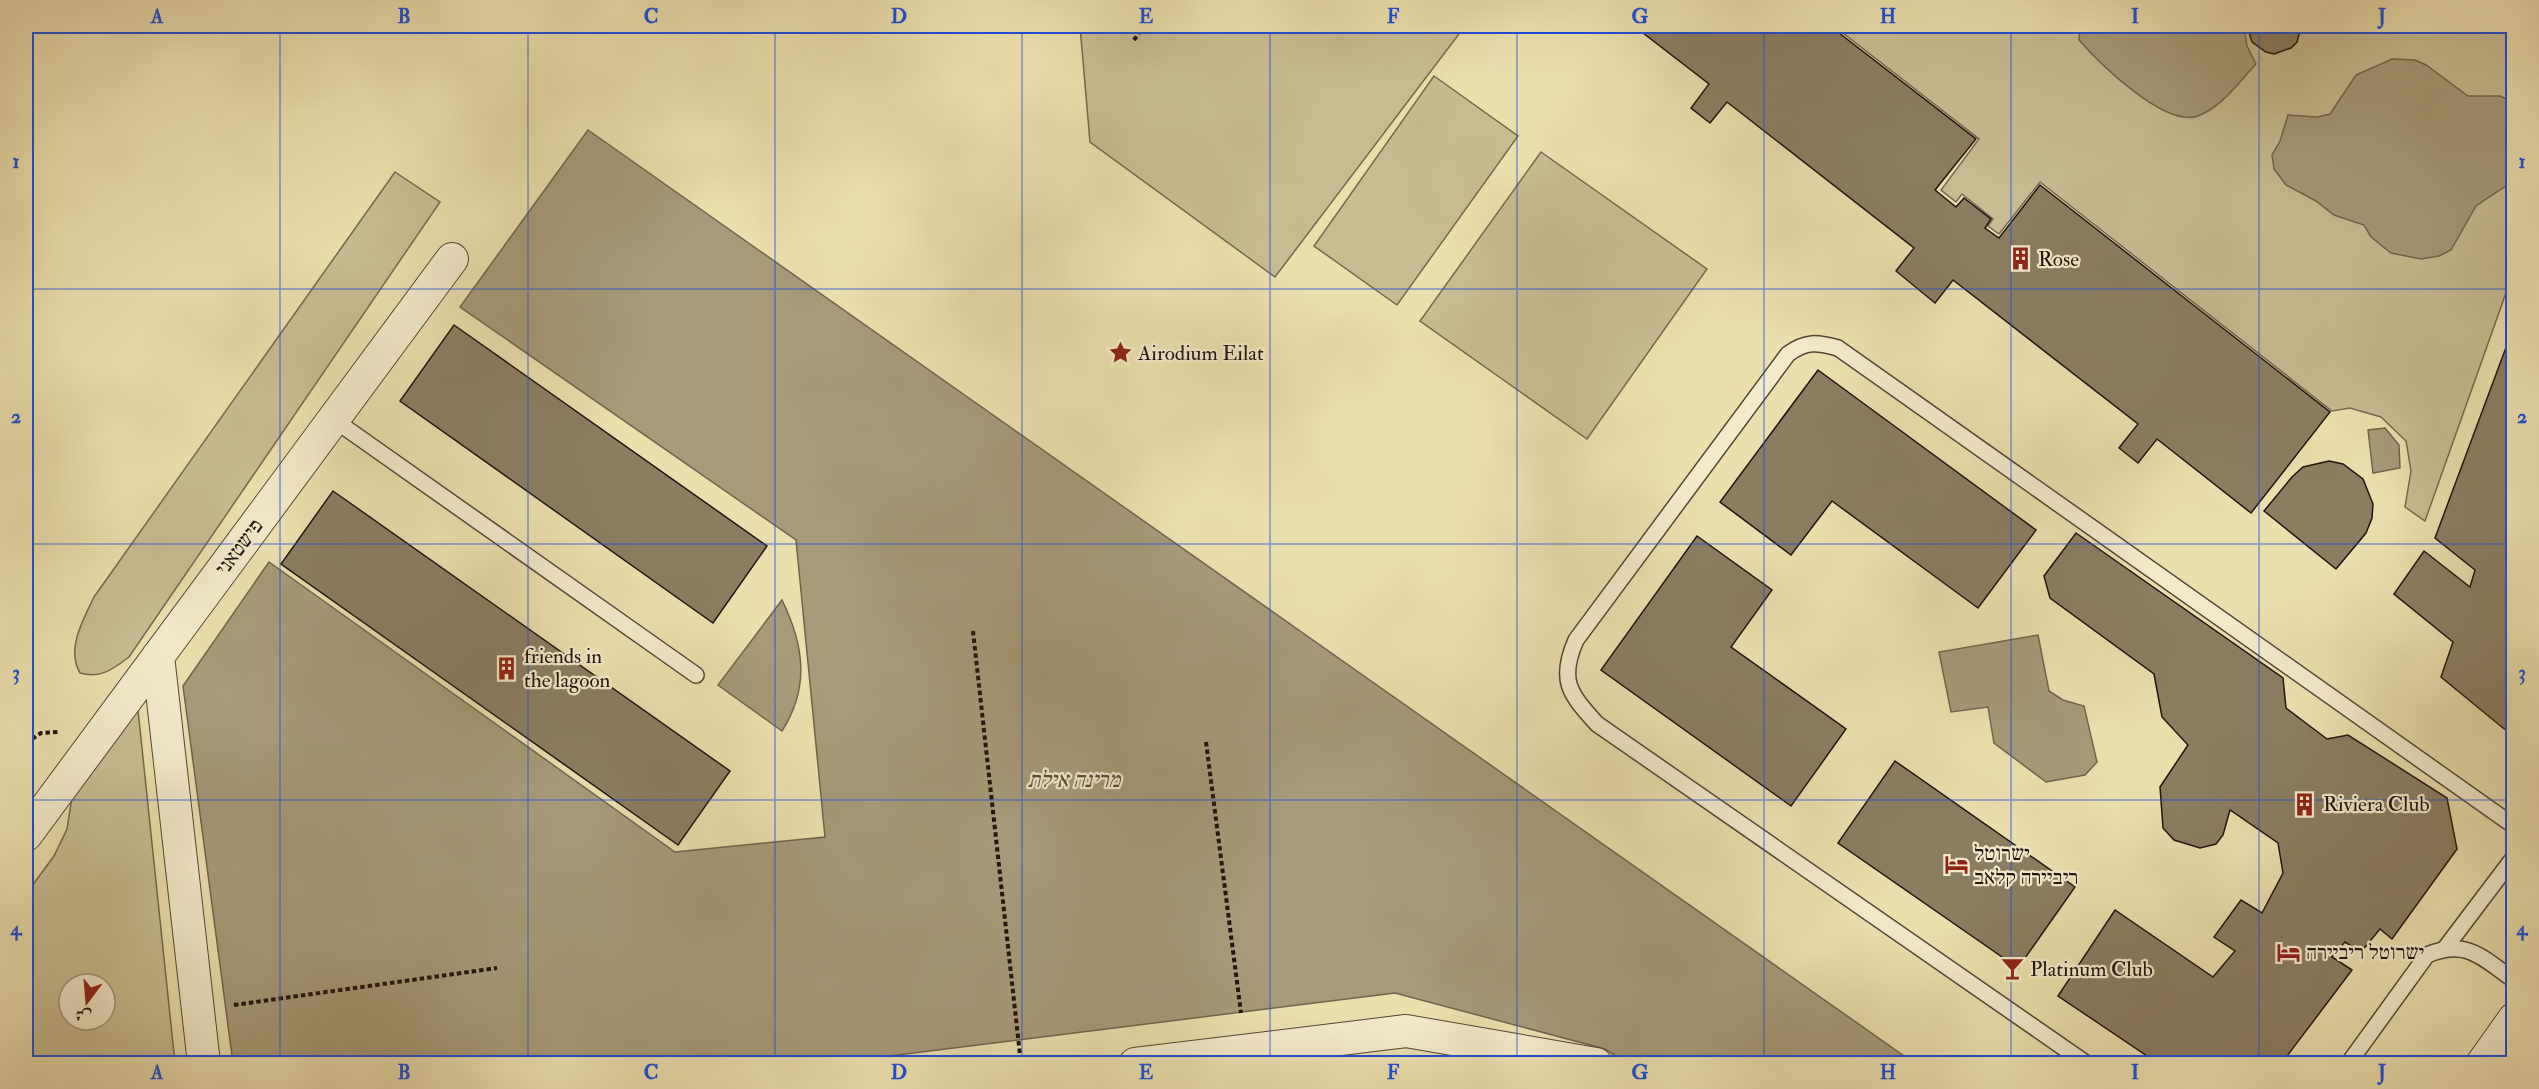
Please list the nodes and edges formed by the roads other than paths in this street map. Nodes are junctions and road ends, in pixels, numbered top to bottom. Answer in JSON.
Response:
{"nodes":[{"id":1,"x":452,"y":259,"type":"dead end"},
{"id":2,"x":333,"y":419,"type":"junction"},
{"id":3,"x":158,"y":656,"type":"junction"},
{"id":4,"x":696,"y":675,"type":"dead end"},
{"id":5,"x":2514,"y":826,"type":"edge"},
{"id":6,"x":26,"y":835,"type":"edge"},
{"id":7,"x":2514,"y":856,"type":"edge"},
{"id":8,"x":2446,"y":947,"type":"junction"},
{"id":9,"x":2514,"y":980,"type":"edge"},
{"id":10,"x":2514,"y":1019,"type":"edge"},
{"id":11,"x":204,"y":1064,"type":"edge"},
{"id":12,"x":1135,"y":1064,"type":"edge"},
{"id":13,"x":1596,"y":1064,"type":"edge"},
{"id":14,"x":2087,"y":1064,"type":"edge"},
{"id":15,"x":2348,"y":1064,"type":"edge"},
{"id":16,"x":2482,"y":1064,"type":"edge"}],
"edges":[{"from":1,"to":2,"type":"street","name":"פישטאני"},
{"from":2,"to":3,"type":"street","name":"פישטאני"},
{"from":2,"to":4,"type":"lane"},
{"from":3,"to":6,"type":"street","name":"פישטאני"},
{"from":3,"to":11,"type":"street"},
{"from":5,"to":14,"type":"lane"},
{"from":7,"to":8,"type":"lane"},
{"from":8,"to":9,"type":"lane"},
{"from":8,"to":15,"type":"lane"},
{"from":10,"to":16,"type":"street"},
{"from":12,"to":13,"type":"street"}]}
